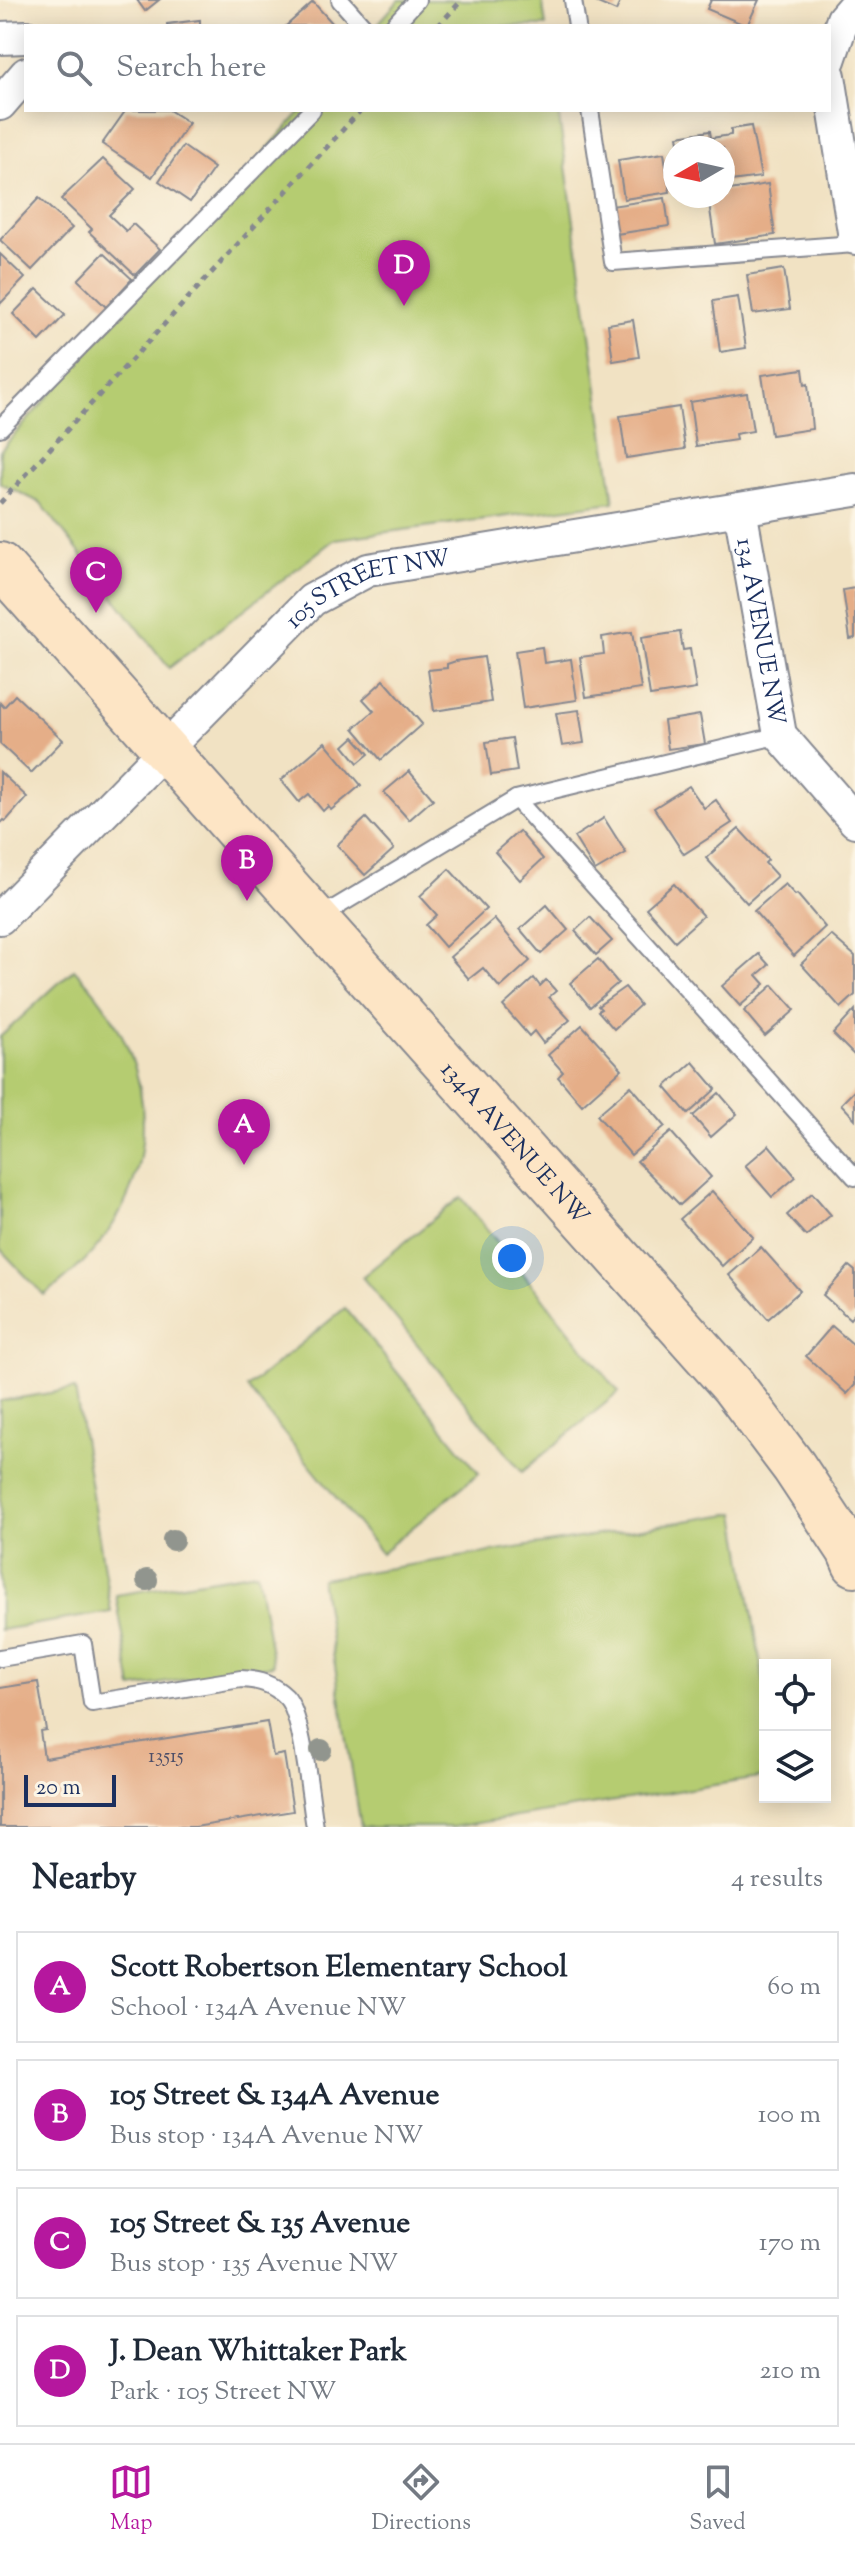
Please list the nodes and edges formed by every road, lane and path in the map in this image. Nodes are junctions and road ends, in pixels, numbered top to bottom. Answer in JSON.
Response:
{"nodes":[{"id":1,"x":340,"y":0,"type":"edge"},
{"id":2,"x":417,"y":0,"type":"edge"},
{"id":3,"x":462,"y":0,"type":"edge"},
{"id":4,"x":573,"y":0,"type":"edge"},
{"id":5,"x":855,"y":5,"type":"edge"},
{"id":6,"x":361,"y":24,"type":"edge"},
{"id":7,"x":395,"y":24,"type":"edge"},
{"id":8,"x":440,"y":24,"type":"edge"},
{"id":9,"x":577,"y":24,"type":"edge"},
{"id":10,"x":24,"y":37,"type":"edge"},
{"id":11,"x":0,"y":38,"type":"edge"},
{"id":12,"x":831,"y":54,"type":"edge"},
{"id":13,"x":24,"y":76,"type":"edge"},
{"id":14,"x":831,"y":88,"type":"edge"},
{"id":15,"x":0,"y":104,"type":"edge"},
{"id":16,"x":310,"y":112,"type":"edge"},
{"id":17,"x":359,"y":112,"type":"edge"},
{"id":18,"x":590,"y":112,"type":"edge"},
{"id":19,"x":855,"y":238,"type":"edge"},
{"id":20,"x":855,"y":244,"type":"edge"},
{"id":21,"x":0,"y":428,"type":"edge"},
{"id":22,"x":855,"y":490,"type":"edge"},
{"id":23,"x":0,"y":503,"type":"edge"},
{"id":24,"x":740,"y":509,"type":"junction"},
{"id":25,"x":0,"y":565,"type":"edge"},
{"id":26,"x":780,"y":735,"type":"junction"},
{"id":27,"x":165,"y":749,"type":"junction"},
{"id":28,"x":516,"y":799,"type":"junction"},
{"id":29,"x":855,"y":821,"type":"edge"},
{"id":30,"x":0,"y":918,"type":"edge"},
{"id":31,"x":317,"y":919,"type":"junction"},
{"id":32,"x":855,"y":1177,"type":"edge"},
{"id":33,"x":853,"y":1554,"type":"edge"},
{"id":34,"x":0,"y":1658,"type":"edge"},
{"id":35,"x":315,"y":1827,"type":"edge"}],
"edges":[{"from":1,"to":6,"type":"lane"},
{"from":2,"to":7,"type":"lane"},
{"from":3,"to":8,"type":"path"},
{"from":4,"to":9,"type":"lane"},
{"from":5,"to":12,"type":"street"},
{"from":10,"to":11,"type":"street"},
{"from":13,"to":15,"type":"street"},
{"from":14,"to":19,"type":"street"},
{"from":16,"to":21,"type":"lane"},
{"from":17,"to":23,"type":"path"},
{"from":18,"to":20,"type":"lane"},
{"from":22,"to":24,"type":"street","name":"105 STREET NW"},
{"from":24,"to":26,"type":"street","name":"134 AVENUE NW"},
{"from":24,"to":27,"type":"street","name":"105 STREET NW"},
{"from":25,"to":27,"type":"street","name":"134A AVENUE NW"},
{"from":26,"to":28,"type":"lane"},
{"from":26,"to":29,"type":"street","name":"134 AVENUE NW"},
{"from":27,"to":30,"type":"street","name":"105 STREET NW"},
{"from":27,"to":31,"type":"street","name":"134A AVENUE NW"},
{"from":28,"to":31,"type":"lane"},
{"from":28,"to":32,"type":"lane"},
{"from":31,"to":33,"type":"street","name":"134A AVENUE NW"},
{"from":34,"to":35,"type":"lane"}]}
